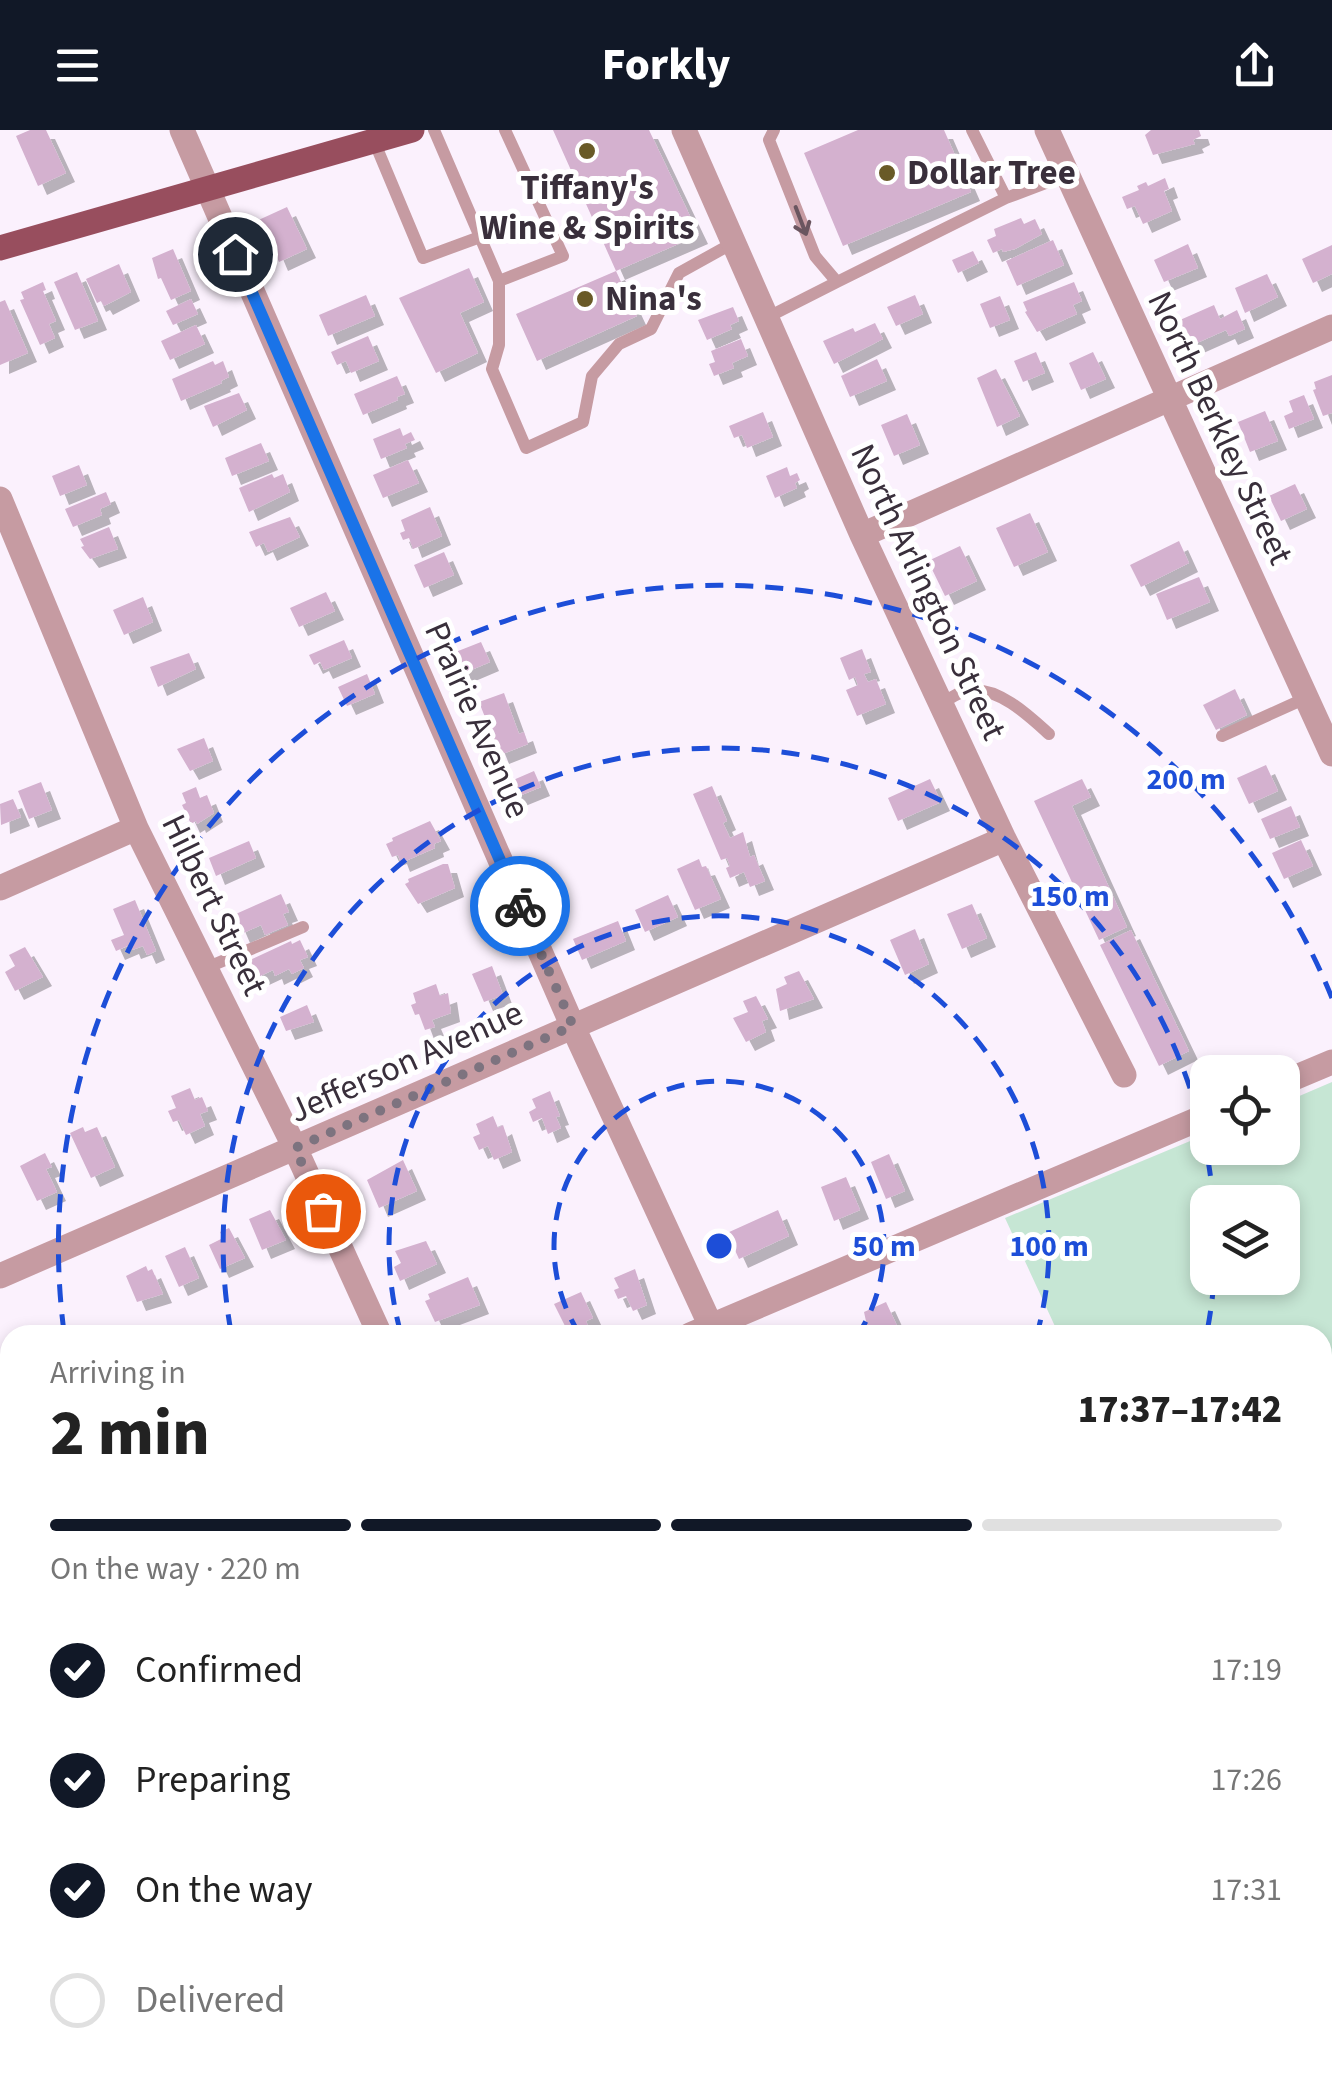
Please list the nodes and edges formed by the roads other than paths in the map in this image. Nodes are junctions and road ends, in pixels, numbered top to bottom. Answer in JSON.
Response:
{"nodes":[{"id":1,"x":182,"y":130,"type":"edge"},
{"id":2,"x":412,"y":130,"type":"edge"},
{"id":3,"x":434,"y":130,"type":"edge"},
{"id":4,"x":505,"y":130,"type":"edge"},
{"id":5,"x":684,"y":130,"type":"edge"},
{"id":6,"x":774,"y":130,"type":"edge"},
{"id":7,"x":972,"y":130,"type":"edge"},
{"id":8,"x":1047,"y":130,"type":"edge"},
{"id":9,"x":374,"y":141,"type":"junction"},
{"id":10,"x":1067,"y":175,"type":"junction"},
{"id":11,"x":207,"y":189,"type":"junction"},
{"id":12,"x":1006,"y":198,"type":"junction"},
{"id":13,"x":480,"y":238,"type":"junction"},
{"id":14,"x":733,"y":243,"type":"junction"},
{"id":15,"x":0,"y":248,"type":"edge"},
{"id":16,"x":499,"y":280,"type":"junction"},
{"id":17,"x":837,"y":282,"type":"junction"},
{"id":18,"x":766,"y":318,"type":"junction"},
{"id":19,"x":1332,"y":327,"type":"edge"},
{"id":20,"x":1168,"y":400,"type":"junction"},
{"id":21,"x":0,"y":499,"type":"edge"},
{"id":22,"x":862,"y":535,"type":"junction"},
{"id":23,"x":1306,"y":698,"type":"junction"},
{"id":24,"x":941,"y":704,"type":"junction"},
{"id":25,"x":1049,"y":734,"type":"dead end"},
{"id":26,"x":1222,"y":736,"type":"dead end"},
{"id":27,"x":1332,"y":754,"type":"edge"},
{"id":28,"x":136,"y":828,"type":"junction"},
{"id":29,"x":1004,"y":839,"type":"junction"},
{"id":30,"x":0,"y":888,"type":"edge"},
{"id":31,"x":303,"y":927,"type":"dead end"},
{"id":32,"x":206,"y":968,"type":"junction"},
{"id":33,"x":573,"y":1026,"type":"junction"},
{"id":34,"x":1332,"y":1062,"type":"edge"},
{"id":35,"x":1124,"y":1075,"type":"dead end"},
{"id":36,"x":1300,"y":1075,"type":"edge"},
{"id":37,"x":1190,"y":1122,"type":"edge"},
{"id":38,"x":295,"y":1148,"type":"junction"},
{"id":39,"x":0,"y":1276,"type":"edge"},
{"id":40,"x":375,"y":1325,"type":"edge"},
{"id":41,"x":703,"y":1325,"type":"edge"},
{"id":42,"x":722,"y":1325,"type":"edge"}],
"edges":[{"from":1,"to":11,"type":"street","name":"Prairie Avenue"},
{"from":2,"to":9,"type":"main road"},
{"from":3,"to":13,"type":"lane"},
{"from":4,"to":16,"type":"lane"},
{"from":5,"to":14,"type":"street","name":"North Arlington Street"},
{"from":6,"to":17,"type":"lane","one_way":true},
{"from":7,"to":12,"type":"lane"},
{"from":8,"to":10,"type":"street","name":"North Berkley Street"},
{"from":9,"to":11,"type":"main road"},
{"from":9,"to":13,"type":"lane"},
{"from":10,"to":12,"type":"lane"},
{"from":10,"to":20,"type":"street","name":"North Berkley Street"},
{"from":11,"to":15,"type":"main road"},
{"from":11,"to":33,"type":"street","name":"Prairie Avenue"},
{"from":12,"to":17,"type":"lane"},
{"from":13,"to":16,"type":"lane"},
{"from":14,"to":16,"type":"lane"},
{"from":14,"to":18,"type":"street","name":"North Arlington Street"},
{"from":17,"to":18,"type":"lane"},
{"from":18,"to":22,"type":"street","name":"North Arlington Street"},
{"from":19,"to":20,"type":"street"},
{"from":20,"to":22,"type":"street"},
{"from":20,"to":23,"type":"street","name":"North Berkley Street"},
{"from":21,"to":28,"type":"street","name":"Hilbert Street"},
{"from":22,"to":24,"type":"street","name":"North Arlington Street"},
{"from":23,"to":26,"type":"lane"},
{"from":23,"to":27,"type":"street","name":"North Berkley Street"},
{"from":24,"to":25,"type":"lane"},
{"from":24,"to":29,"type":"street","name":"North Arlington Street"},
{"from":28,"to":30,"type":"street"},
{"from":28,"to":32,"type":"street","name":"Hilbert Street"},
{"from":29,"to":33,"type":"street","name":"Jefferson Avenue"},
{"from":29,"to":35,"type":"street","name":"North Arlington Street"},
{"from":31,"to":32,"type":"lane"},
{"from":32,"to":38,"type":"street","name":"Hilbert Street"},
{"from":33,"to":38,"type":"street","name":"Jefferson Avenue"},
{"from":33,"to":41,"type":"street","name":"Prairie Avenue"},
{"from":34,"to":36,"type":"street"},
{"from":37,"to":42,"type":"street"},
{"from":38,"to":39,"type":"street","name":"Jefferson Avenue"},
{"from":38,"to":40,"type":"street","name":"Hilbert Street"}]}
